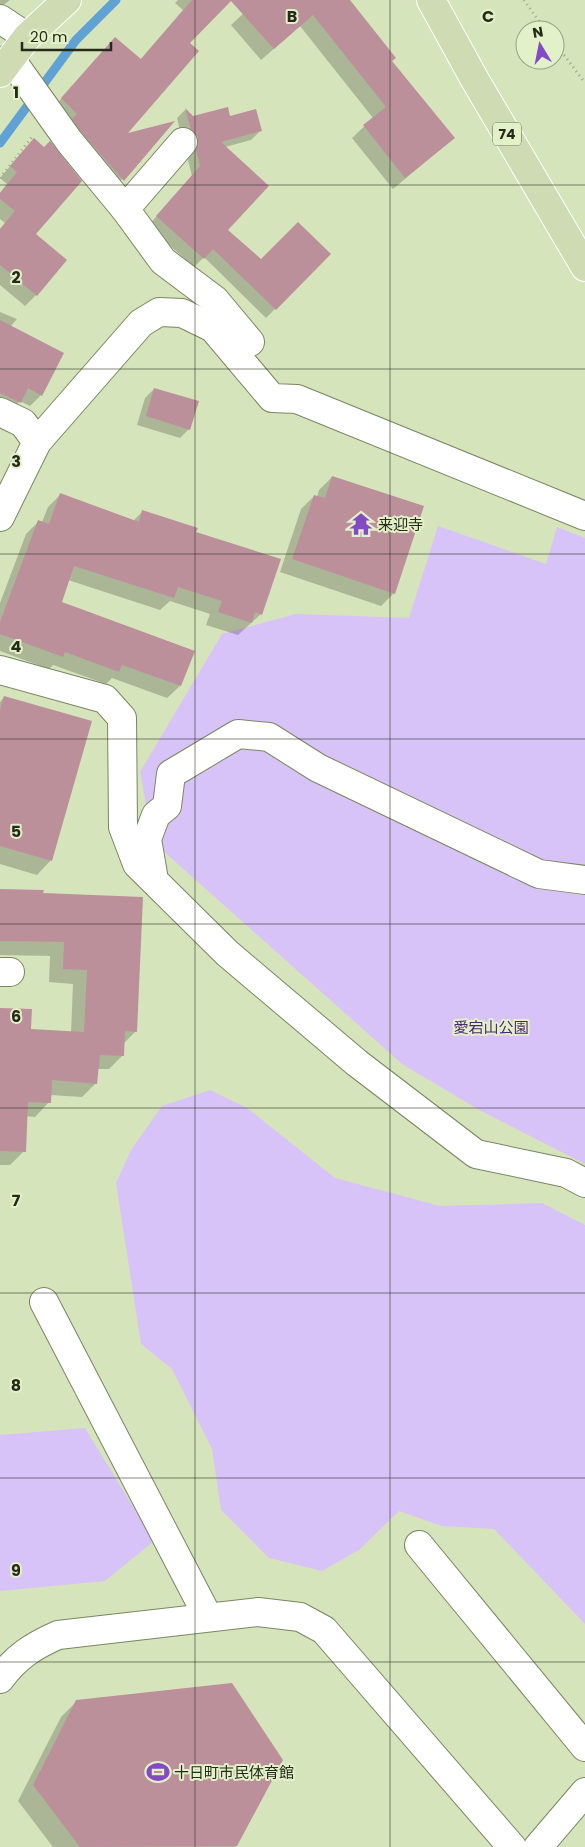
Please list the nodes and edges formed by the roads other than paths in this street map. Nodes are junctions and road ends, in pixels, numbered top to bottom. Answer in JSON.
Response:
{"nodes":[{"id":1,"x":67,"y":0,"type":"edge"},
{"id":2,"x":431,"y":0,"type":"edge"},
{"id":3,"x":0,"y":19,"type":"edge"},
{"id":4,"x":13,"y":56,"type":"edge"},
{"id":5,"x":183,"y":142,"type":"dead end"},
{"id":6,"x":125,"y":209,"type":"junction"},
{"id":7,"x":585,"y":267,"type":"edge"},
{"id":8,"x":297,"y":399,"type":"junction"},
{"id":9,"x":0,"y":412,"type":"edge"},
{"id":10,"x":37,"y":442,"type":"junction"},
{"id":11,"x":585,"y":516,"type":"edge"},
{"id":12,"x":0,"y":517,"type":"edge"},
{"id":13,"x":0,"y":670,"type":"edge"},
{"id":14,"x":153,"y":880,"type":"junction"},
{"id":15,"x":585,"y":880,"type":"edge"},
{"id":16,"x":585,"y":1184,"type":"edge"},
{"id":17,"x":44,"y":1302,"type":"dead end"},
{"id":18,"x":419,"y":1545,"type":"dead end"},
{"id":19,"x":208,"y":1617,"type":"junction"},
{"id":20,"x":0,"y":1680,"type":"edge"},
{"id":21,"x":585,"y":1747,"type":"edge"},
{"id":22,"x":585,"y":1792,"type":"edge"},
{"id":23,"x":512,"y":1847,"type":"edge"},
{"id":24,"x":538,"y":1847,"type":"edge"}],
"edges":[{"from":1,"to":4,"type":"main road"},
{"from":2,"to":7,"type":"main road","number":"74"},
{"from":3,"to":4,"type":"street"},
{"from":4,"to":6,"type":"street"},
{"from":5,"to":6,"type":"street"},
{"from":6,"to":8,"type":"street"},
{"from":8,"to":10,"type":"street"},
{"from":8,"to":11,"type":"street"},
{"from":9,"to":10,"type":"street"},
{"from":10,"to":12,"type":"street"},
{"from":13,"to":14,"type":"street"},
{"from":14,"to":15,"type":"street"},
{"from":14,"to":16,"type":"street"},
{"from":17,"to":19,"type":"street"},
{"from":18,"to":21,"type":"street"},
{"from":19,"to":20,"type":"street"},
{"from":19,"to":23,"type":"street"},
{"from":22,"to":24,"type":"street"}]}
